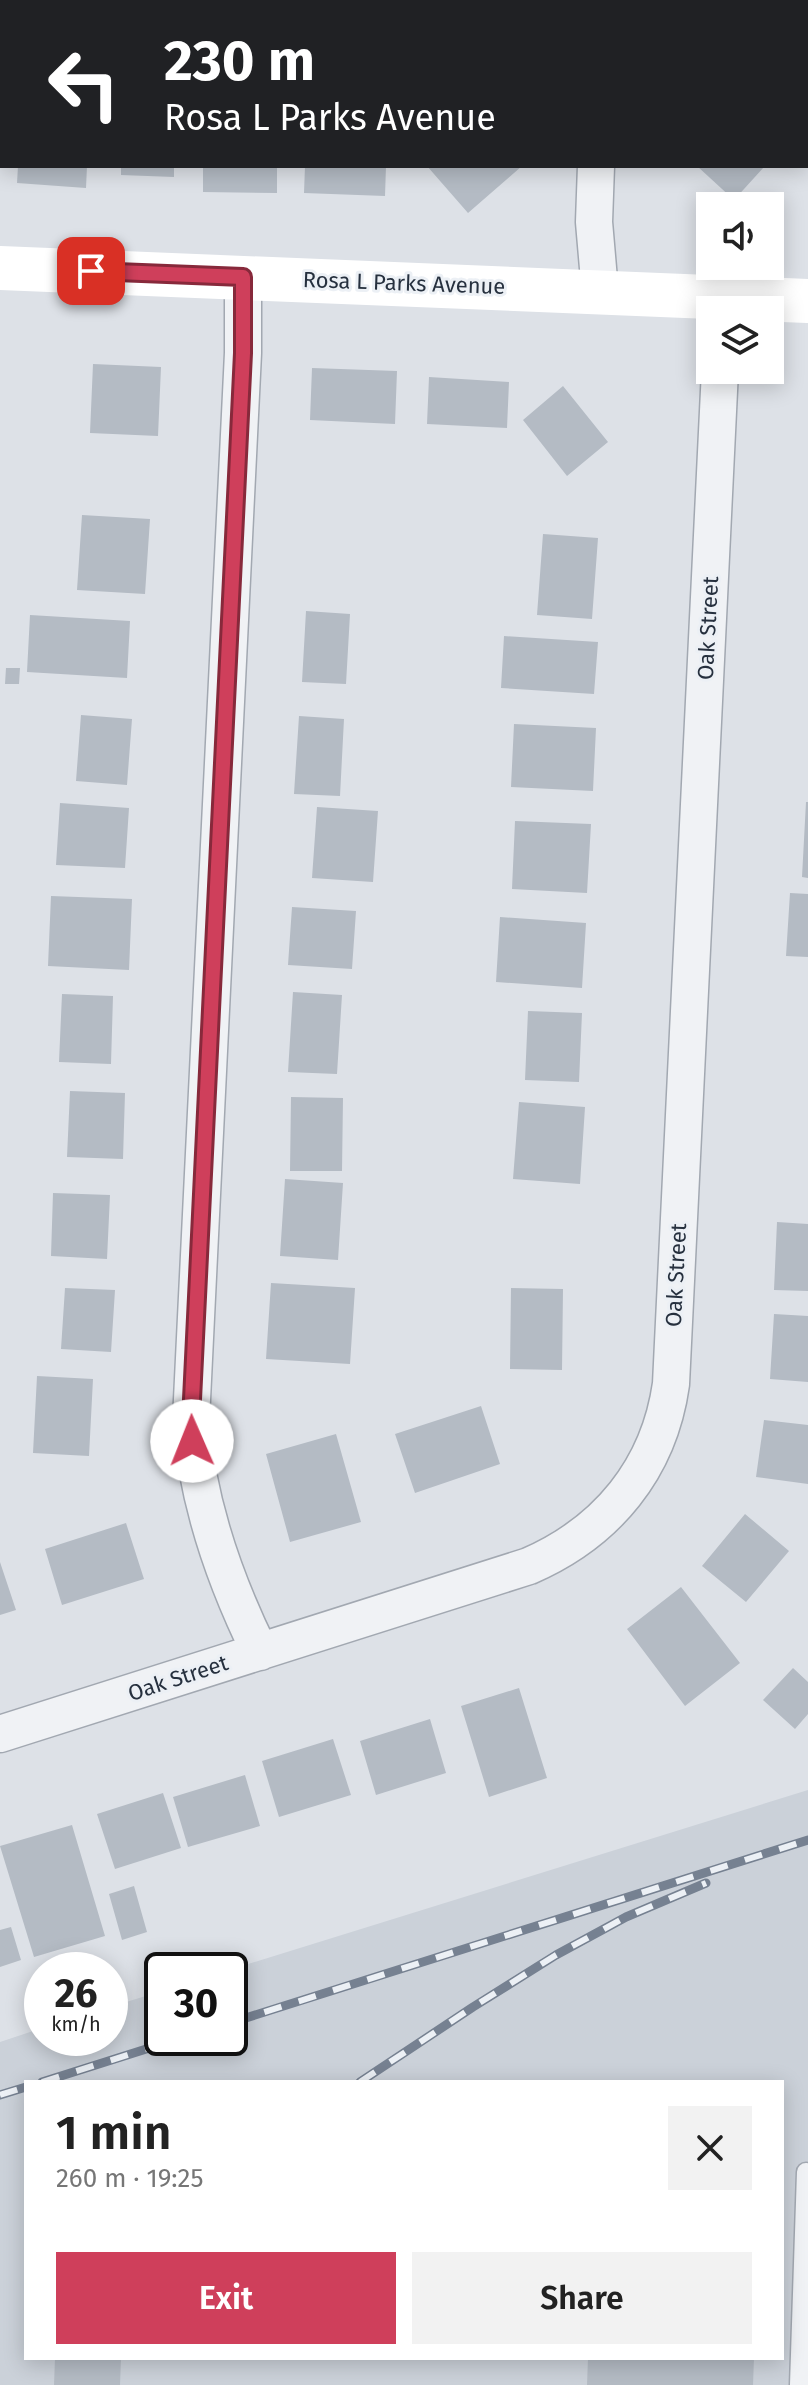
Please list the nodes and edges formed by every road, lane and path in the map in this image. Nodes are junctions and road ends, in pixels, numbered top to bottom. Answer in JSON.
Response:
{"nodes":[{"id":1,"x":596,"y":168,"type":"edge"},
{"id":2,"x":0,"y":268,"type":"edge"},
{"id":3,"x":243,"y":277,"type":"junction"},
{"id":4,"x":600,"y":291,"type":"junction"},
{"id":5,"x":696,"y":301,"type":"edge"},
{"id":6,"x":808,"y":301,"type":"edge"},
{"id":7,"x":784,"y":302,"type":"edge"},
{"id":8,"x":719,"y":384,"type":"edge"},
{"id":9,"x":260,"y":1652,"type":"junction"},
{"id":10,"x":0,"y":1734,"type":"edge"},
{"id":11,"x":806,"y":2172,"type":"dead end"},
{"id":12,"x":799,"y":2385,"type":"edge"}],
"edges":[{"from":1,"to":4,"type":"street"},
{"from":2,"to":3,"type":"street","name":"Rosa L Parks Avenue"},
{"from":3,"to":4,"type":"street","name":"Rosa L Parks Avenue"},
{"from":3,"to":9,"type":"street"},
{"from":4,"to":5,"type":"street","name":"Rosa L Parks Avenue"},
{"from":6,"to":7,"type":"street","name":"Rosa L Parks Avenue"},
{"from":8,"to":9,"type":"street","name":"Oak Street"},
{"from":9,"to":10,"type":"street","name":"Oak Street"},
{"from":11,"to":12,"type":"lane"}]}
